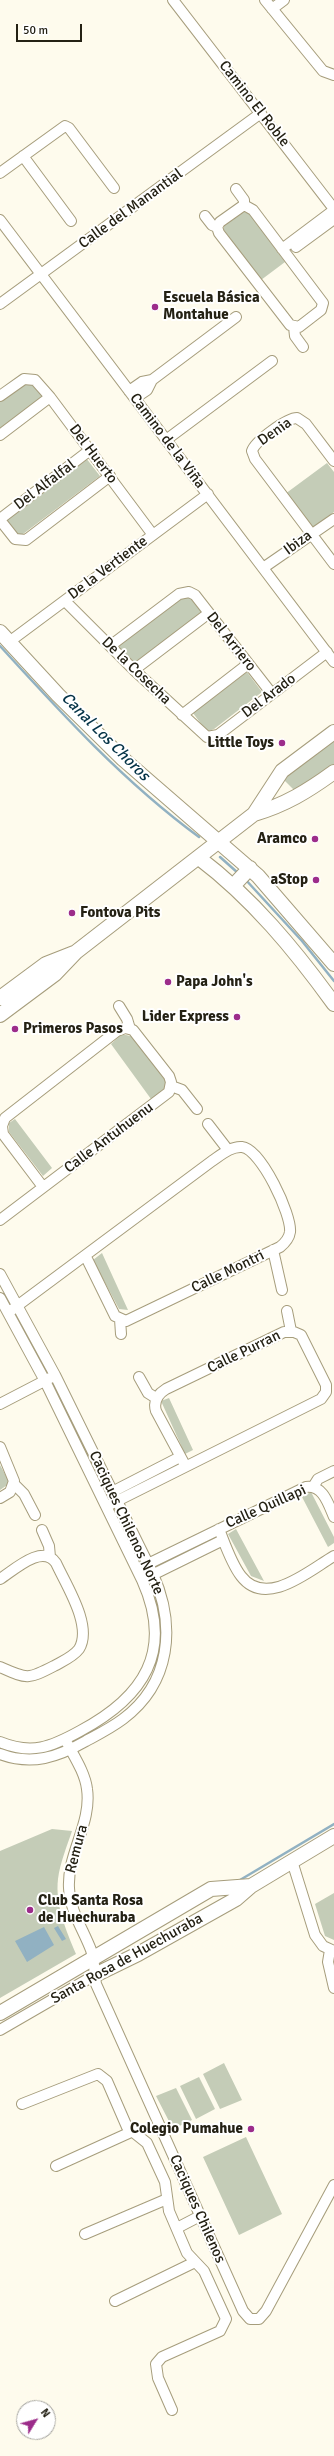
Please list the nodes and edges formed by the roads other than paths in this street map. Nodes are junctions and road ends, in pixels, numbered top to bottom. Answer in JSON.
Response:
{"nodes":[{"id":1,"x":174,"y":0,"type":"edge"},
{"id":2,"x":265,"y":0,"type":"edge"},
{"id":3,"x":284,"y":0,"type":"edge"},
{"id":4,"x":272,"y":9,"type":"junction"},
{"id":5,"x":334,"y":76,"type":"edge"},
{"id":6,"x":261,"y":113,"type":"junction"},
{"id":7,"x":22,"y":156,"type":"junction"},
{"id":8,"x":0,"y":173,"type":"edge"},
{"id":9,"x":114,"y":188,"type":"dead end"},
{"id":10,"x":236,"y":189,"type":"dead end"},
{"id":11,"x":244,"y":206,"type":"junction"},
{"id":12,"x":334,"y":209,"type":"edge"},
{"id":13,"x":205,"y":216,"type":"dead end"},
{"id":14,"x":334,"y":219,"type":"edge"},
{"id":15,"x":0,"y":220,"type":"edge"},
{"id":16,"x":71,"y":221,"type":"dead end"},
{"id":17,"x":217,"y":227,"type":"junction"},
{"id":18,"x":285,"y":252,"type":"junction"},
{"id":19,"x":41,"y":274,"type":"junction"},
{"id":20,"x":0,"y":304,"type":"edge"},
{"id":21,"x":236,"y":317,"type":"dead end"},
{"id":22,"x":294,"y":327,"type":"junction"},
{"id":23,"x":303,"y":347,"type":"dead end"},
{"id":24,"x":272,"y":361,"type":"dead end"},
{"id":25,"x":132,"y":395,"type":"junction"},
{"id":26,"x":0,"y":396,"type":"edge"},
{"id":27,"x":50,"y":397,"type":"junction"},
{"id":28,"x":0,"y":435,"type":"edge"},
{"id":29,"x":166,"y":440,"type":"junction"},
{"id":30,"x":90,"y":450,"type":"junction"},
{"id":31,"x":334,"y":461,"type":"edge"},
{"id":32,"x":110,"y":476,"type":"junction"},
{"id":33,"x":208,"y":494,"type":"junction"},
{"id":34,"x":334,"y":519,"type":"edge"},
{"id":35,"x":0,"y":520,"type":"edge"},
{"id":36,"x":310,"y":534,"type":"junction"},
{"id":37,"x":153,"y":535,"type":"junction"},
{"id":38,"x":334,"y":564,"type":"edge"},
{"id":39,"x":264,"y":568,"type":"junction"},
{"id":40,"x":65,"y":601,"type":"junction"},
{"id":41,"x":209,"y":613,"type":"junction"},
{"id":42,"x":4,"y":637,"type":"edge"},
{"id":43,"x":110,"y":646,"type":"junction"},
{"id":44,"x":327,"y":652,"type":"junction"},
{"id":45,"x":334,"y":662,"type":"edge"},
{"id":46,"x":248,"y":664,"type":"junction"},
{"id":47,"x":134,"y":670,"type":"junction"},
{"id":48,"x":272,"y":694,"type":"junction"},
{"id":49,"x":182,"y":715,"type":"junction"},
{"id":50,"x":334,"y":732,"type":"edge"},
{"id":51,"x":210,"y":737,"type":"joint"},
{"id":52,"x":334,"y":772,"type":"edge"},
{"id":53,"x":278,"y":776,"type":"junction"},
{"id":54,"x":293,"y":800,"type":"junction"},
{"id":55,"x":254,"y":814,"type":"junction"},
{"id":56,"x":220,"y":842,"type":"junction"},
{"id":57,"x":199,"y":858,"type":"junction"},
{"id":58,"x":242,"y":877,"type":"junction"},
{"id":59,"x":76,"y":952,"type":"junction"},
{"id":60,"x":334,"y":964,"type":"edge"},
{"id":61,"x":0,"y":998,"type":"edge"},
{"id":62,"x":334,"y":1004,"type":"edge"},
{"id":63,"x":118,"y":1006,"type":"dead end"},
{"id":64,"x":0,"y":1015,"type":"edge"},
{"id":65,"x":130,"y":1029,"type":"junction"},
{"id":66,"x":171,"y":1086,"type":"junction"},
{"id":67,"x":197,"y":1109,"type":"dead end"},
{"id":68,"x":208,"y":1124,"type":"dead end"},
{"id":69,"x":2,"y":1134,"type":"edge"},
{"id":70,"x":228,"y":1150,"type":"junction"},
{"id":71,"x":43,"y":1187,"type":"junction"},
{"id":72,"x":0,"y":1220,"type":"edge"},
{"id":73,"x":273,"y":1250,"type":"junction"},
{"id":74,"x":86,"y":1257,"type":"junction"},
{"id":75,"x":0,"y":1274,"type":"edge"},
{"id":76,"x":282,"y":1290,"type":"dead end"},
{"id":77,"x":0,"y":1298,"type":"edge"},
{"id":78,"x":19,"y":1306,"type":"junction"},
{"id":79,"x":287,"y":1311,"type":"dead end"},
{"id":80,"x":8,"y":1312,"type":"junction"},
{"id":81,"x":120,"y":1320,"type":"junction"},
{"id":82,"x":291,"y":1331,"type":"junction"},
{"id":83,"x":121,"y":1334,"type":"dead end"},
{"id":84,"x":55,"y":1375,"type":"junction"},
{"id":85,"x":139,"y":1377,"type":"dead end"},
{"id":86,"x":44,"y":1381,"type":"junction"},
{"id":87,"x":156,"y":1398,"type":"junction"},
{"id":88,"x":0,"y":1404,"type":"edge"},
{"id":89,"x":0,"y":1447,"type":"edge"},
{"id":90,"x":183,"y":1461,"type":"junction"},
{"id":91,"x":334,"y":1471,"type":"edge"},
{"id":92,"x":14,"y":1484,"type":"junction"},
{"id":93,"x":314,"y":1487,"type":"junction"},
{"id":94,"x":115,"y":1496,"type":"junction"},
{"id":95,"x":0,"y":1498,"type":"edge"},
{"id":96,"x":106,"y":1506,"type":"junction"},
{"id":97,"x":35,"y":1515,"type":"dead end"},
{"id":98,"x":334,"y":1516,"type":"edge"},
{"id":99,"x":219,"y":1529,"type":"junction"},
{"id":100,"x":42,"y":1530,"type":"dead end"},
{"id":101,"x":223,"y":1540,"type":"junction"},
{"id":102,"x":334,"y":1556,"type":"edge"},
{"id":103,"x":50,"y":1557,"type":"junction"},
{"id":104,"x":148,"y":1564,"type":"junction"},
{"id":105,"x":153,"y":1574,"type":"junction"},
{"id":106,"x":0,"y":1579,"type":"edge"},
{"id":107,"x":142,"y":1580,"type":"junction"},
{"id":108,"x":0,"y":1667,"type":"edge"},
{"id":109,"x":131,"y":1695,"type":"junction"},
{"id":110,"x":140,"y":1703,"type":"junction"},
{"id":111,"x":65,"y":1739,"type":"junction"},
{"id":112,"x":0,"y":1742,"type":"edge"},
{"id":113,"x":70,"y":1750,"type":"junction"},
{"id":114,"x":0,"y":1754,"type":"edge"},
{"id":115,"x":334,"y":1836,"type":"edge"},
{"id":116,"x":292,"y":1861,"type":"junction"},
{"id":117,"x":252,"y":1886,"type":"junction"},
{"id":118,"x":204,"y":1893,"type":"junction"},
{"id":119,"x":210,"y":1914,"type":"junction"},
{"id":120,"x":332,"y":1950,"type":"edge"},
{"id":121,"x":93,"y":1959,"type":"junction"},
{"id":122,"x":95,"y":1975,"type":"junction"},
{"id":123,"x":334,"y":1988,"type":"edge"},
{"id":124,"x":0,"y":2013,"type":"edge"},
{"id":125,"x":0,"y":2030,"type":"edge"},
{"id":126,"x":22,"y":2104,"type":"dead end"},
{"id":127,"x":131,"y":2132,"type":"junction"},
{"id":128,"x":56,"y":2166,"type":"dead end"},
{"id":129,"x":334,"y":2185,"type":"edge"},
{"id":130,"x":167,"y":2199,"type":"junction"},
{"id":131,"x":200,"y":2216,"type":"junction"},
{"id":132,"x":176,"y":2228,"type":"junction"},
{"id":133,"x":85,"y":2234,"type":"dead end"},
{"id":134,"x":195,"y":2262,"type":"junction"},
{"id":135,"x":115,"y":2301,"type":"dead end"},
{"id":136,"x":172,"y":2410,"type":"dead end"}],
"edges":[{"from":1,"to":6,"type":"street","name":"Camino El Roble"},
{"from":2,"to":4,"type":"street"},
{"from":3,"to":4,"type":"street"},
{"from":4,"to":5,"type":"street"},
{"from":6,"to":12,"type":"street","name":"Camino El Roble"},
{"from":6,"to":19,"type":"street","name":"Calle del Manantial"},
{"from":7,"to":8,"type":"street"},
{"from":7,"to":9,"type":"street"},
{"from":7,"to":16,"type":"street"},
{"from":10,"to":11,"type":"street"},
{"from":11,"to":17,"type":"street"},
{"from":11,"to":18,"type":"street"},
{"from":12,"to":18,"type":"street"},
{"from":13,"to":17,"type":"street"},
{"from":14,"to":18,"type":"street"},
{"from":15,"to":19,"type":"street","name":"Camino de la Viña"},
{"from":17,"to":22,"type":"street"},
{"from":18,"to":22,"type":"street"},
{"from":19,"to":20,"type":"street","name":"Calle del Manantial"},
{"from":19,"to":25,"type":"street","name":"Camino de la Viña"},
{"from":21,"to":25,"type":"street"},
{"from":22,"to":23,"type":"street"},
{"from":24,"to":29,"type":"street"},
{"from":25,"to":29,"type":"street","name":"Camino de la Viña"},
{"from":26,"to":27,"type":"street","name":"Del Huerto"},
{"from":27,"to":28,"type":"street"},
{"from":27,"to":30,"type":"street","name":"Del Huerto"},
{"from":29,"to":33,"type":"street","name":"Camino de la Viña"},
{"from":30,"to":32,"type":"street","name":"Del Huerto"},
{"from":30,"to":35,"type":"street","name":"Del Alfalfal"},
{"from":31,"to":36,"type":"street","name":"Denia"},
{"from":32,"to":35,"type":"street"},
{"from":32,"to":37,"type":"street","name":"Del Huerto"},
{"from":33,"to":37,"type":"street","name":"De la Vertiente"},
{"from":33,"to":39,"type":"street","name":"Camino de la Viña"},
{"from":34,"to":36,"type":"street","name":"Ibiza"},
{"from":36,"to":38,"type":"street"},
{"from":36,"to":39,"type":"street","name":"Ibiza"},
{"from":37,"to":40,"type":"street","name":"De la Vertiente"},
{"from":39,"to":44,"type":"street","name":"Camino de la Viña"},
{"from":40,"to":42,"type":"street","name":"De la Vertiente"},
{"from":40,"to":43,"type":"street","name":"De la Cosecha"},
{"from":41,"to":43,"type":"street","name":"Del Arriero"},
{"from":41,"to":46,"type":"street","name":"Del Arriero"},
{"from":41,"to":47,"type":"street"},
{"from":42,"to":56,"type":"street"},
{"from":43,"to":47,"type":"street","name":"De la Cosecha"},
{"from":44,"to":45,"type":"street","name":"Camino de la Viña"},
{"from":44,"to":48,"type":"street","name":"Del Arado"},
{"from":46,"to":48,"type":"street","name":"Del Arriero"},
{"from":46,"to":49,"type":"street"},
{"from":47,"to":49,"type":"street","name":"De la Cosecha"},
{"from":48,"to":51,"type":"street","name":"Del Arado"},
{"from":49,"to":51,"type":"street","name":"De la Cosecha"},
{"from":50,"to":53,"type":"street"},
{"from":52,"to":54,"type":"street"},
{"from":53,"to":54,"type":"street"},
{"from":53,"to":55,"type":"street"},
{"from":54,"to":55,"type":"street"},
{"from":55,"to":56,"type":"street"},
{"from":56,"to":57,"type":"street"},
{"from":56,"to":58,"type":"street"},
{"from":57,"to":58,"type":"street"},
{"from":57,"to":59,"type":"street"},
{"from":58,"to":60,"type":"street"},
{"from":58,"to":62,"type":"street"},
{"from":59,"to":61,"type":"street"},
{"from":59,"to":64,"type":"street"},
{"from":63,"to":65,"type":"street"},
{"from":65,"to":66,"type":"street"},
{"from":65,"to":69,"type":"street"},
{"from":66,"to":67,"type":"street"},
{"from":66,"to":71,"type":"street","name":"Calle Antuhuenu"},
{"from":68,"to":70,"type":"street"},
{"from":69,"to":71,"type":"street"},
{"from":70,"to":73,"type":"street","name":"Calle Montri"},
{"from":70,"to":74,"type":"street"},
{"from":71,"to":72,"type":"street","name":"Calle Antuhuenu"},
{"from":73,"to":76,"type":"street"},
{"from":73,"to":81,"type":"street","name":"Calle Montri"},
{"from":74,"to":78,"type":"street"},
{"from":74,"to":81,"type":"street"},
{"from":75,"to":78,"type":"street","name":"Caciques Chilenos Norte"},
{"from":77,"to":80,"type":"street","name":"Caciques Chilenos Norte"},
{"from":78,"to":80,"type":"street"},
{"from":78,"to":84,"type":"street","name":"Caciques Chilenos Norte"},
{"from":79,"to":82,"type":"street"},
{"from":80,"to":86,"type":"street","name":"Caciques Chilenos Norte"},
{"from":81,"to":83,"type":"street"},
{"from":82,"to":87,"type":"street","name":"Calle Purran"},
{"from":82,"to":90,"type":"street","name":"Calle Purran"},
{"from":84,"to":86,"type":"street"},
{"from":84,"to":94,"type":"street","name":"Caciques Chilenos Norte"},
{"from":85,"to":87,"type":"street"},
{"from":86,"to":88,"type":"street"},
{"from":86,"to":96,"type":"street","name":"Caciques Chilenos Norte"},
{"from":87,"to":90,"type":"street"},
{"from":89,"to":92,"type":"street"},
{"from":90,"to":94,"type":"street","name":"Calle Purran"},
{"from":91,"to":93,"type":"street","name":"Calle Quillapi"},
{"from":92,"to":95,"type":"street"},
{"from":92,"to":97,"type":"street"},
{"from":93,"to":98,"type":"street","name":"Calle Quillapi"},
{"from":93,"to":99,"type":"street","name":"Calle Quillapi"},
{"from":94,"to":96,"type":"street","name":"Calle Purran"},
{"from":94,"to":104,"type":"street","name":"Caciques Chilenos Norte"},
{"from":96,"to":107,"type":"street","name":"Caciques Chilenos Norte"},
{"from":99,"to":101,"type":"street","name":"Calle Quillapi"},
{"from":99,"to":104,"type":"street","name":"Calle Quillapi"},
{"from":100,"to":103,"type":"street"},
{"from":101,"to":102,"type":"street","name":"Calle Quillapi"},
{"from":101,"to":105,"type":"street","name":"Calle Quillapi"},
{"from":103,"to":106,"type":"street"},
{"from":103,"to":108,"type":"street"},
{"from":104,"to":105,"type":"street","name":"Caciques Chilenos Norte"},
{"from":105,"to":107,"type":"street","name":"Calle Quillapi"},
{"from":105,"to":110,"type":"street","name":"Caciques Chilenos Norte"},
{"from":107,"to":109,"type":"street","name":"Caciques Chilenos Norte"},
{"from":109,"to":110,"type":"street"},
{"from":109,"to":111,"type":"street","name":"Caciques Chilenos Norte"},
{"from":110,"to":113,"type":"street","name":"Caciques Chilenos Norte"},
{"from":111,"to":112,"type":"street","name":"Caciques Chilenos Norte"},
{"from":111,"to":113,"type":"street","name":"Remura"},
{"from":113,"to":114,"type":"street","name":"Caciques Chilenos Norte"},
{"from":113,"to":121,"type":"street","name":"Remura"},
{"from":115,"to":116,"type":"street","name":"Santa Rosa de Huechuraba"},
{"from":116,"to":117,"type":"street","name":"Santa Rosa de Huechuraba"},
{"from":116,"to":120,"type":"street"},
{"from":117,"to":118,"type":"street","name":"Santa Rosa de Huechuraba"},
{"from":117,"to":119,"type":"street","name":"Santa Rosa de Huechuraba"},
{"from":118,"to":119,"type":"street"},
{"from":118,"to":121,"type":"street","name":"Santa Rosa de Huechuraba"},
{"from":119,"to":122,"type":"street","name":"Santa Rosa de Huechuraba"},
{"from":120,"to":123,"type":"street"},
{"from":121,"to":122,"type":"street","name":"Caciques Chilenos"},
{"from":121,"to":124,"type":"street","name":"Santa Rosa de Huechuraba"},
{"from":122,"to":125,"type":"street","name":"Santa Rosa de Huechuraba"},
{"from":122,"to":131,"type":"street","name":"Caciques Chilenos"},
{"from":126,"to":127,"type":"street"},
{"from":127,"to":128,"type":"street"},
{"from":127,"to":130,"type":"street"},
{"from":129,"to":131,"type":"street","name":"Caciques Chilenos"},
{"from":130,"to":132,"type":"street"},
{"from":130,"to":133,"type":"street"},
{"from":131,"to":132,"type":"street"},
{"from":132,"to":134,"type":"street"},
{"from":134,"to":135,"type":"street"},
{"from":134,"to":136,"type":"street"}]}
